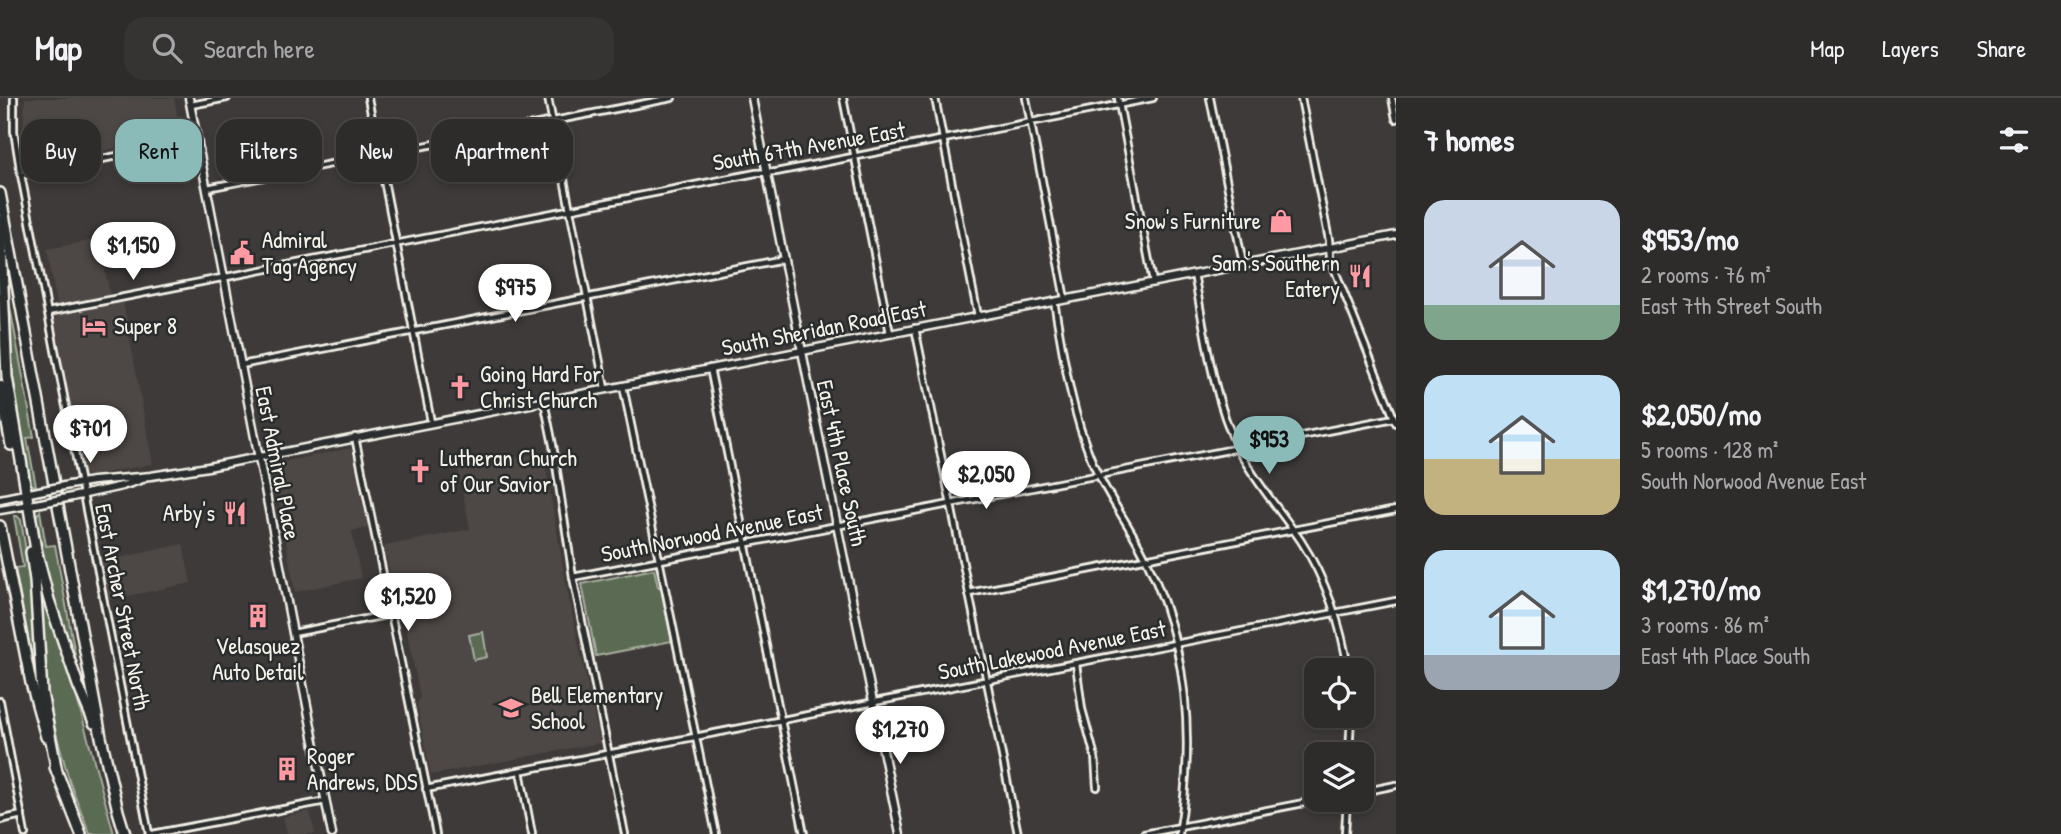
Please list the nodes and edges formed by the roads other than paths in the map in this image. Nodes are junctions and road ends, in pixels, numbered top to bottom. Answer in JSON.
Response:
{"nodes":[{"id":1,"x":14,"y":98,"type":"edge"},
{"id":2,"x":227,"y":98,"type":"edge"},
{"id":3,"x":368,"y":98,"type":"edge"},
{"id":4,"x":548,"y":98,"type":"edge"},
{"id":5,"x":672,"y":98,"type":"edge"},
{"id":6,"x":752,"y":98,"type":"edge"},
{"id":7,"x":844,"y":98,"type":"edge"},
{"id":8,"x":935,"y":98,"type":"edge"},
{"id":9,"x":1026,"y":98,"type":"edge"},
{"id":10,"x":1118,"y":98,"type":"edge"},
{"id":11,"x":1153,"y":98,"type":"edge"},
{"id":12,"x":1210,"y":98,"type":"edge"},
{"id":13,"x":1301,"y":98,"type":"edge"},
{"id":14,"x":1392,"y":98,"type":"edge"},
{"id":15,"x":190,"y":102,"type":"edge"},
{"id":16,"x":1119,"y":104,"type":"junction"},
{"id":17,"x":372,"y":119,"type":"edge"},
{"id":18,"x":553,"y":119,"type":"edge"},
{"id":19,"x":563,"y":119,"type":"edge"},
{"id":20,"x":1396,"y":119,"type":"edge"},
{"id":21,"x":1031,"y":122,"type":"junction"},
{"id":22,"x":943,"y":139,"type":"junction"},
{"id":23,"x":855,"y":156,"type":"junction"},
{"id":24,"x":202,"y":161,"type":"edge"},
{"id":25,"x":336,"y":162,"type":"edge"},
{"id":26,"x":766,"y":172,"type":"junction"},
{"id":27,"x":21,"y":175,"type":"edge"},
{"id":28,"x":22,"y":182,"type":"edge"},
{"id":29,"x":384,"y":182,"type":"edge"},
{"id":30,"x":565,"y":182,"type":"edge"},
{"id":31,"x":207,"y":188,"type":"junction"},
{"id":32,"x":0,"y":193,"type":"edge"},
{"id":33,"x":570,"y":209,"type":"junction"},
{"id":34,"x":0,"y":215,"type":"edge"},
{"id":35,"x":1396,"y":235,"type":"edge"},
{"id":36,"x":396,"y":242,"type":"junction"},
{"id":37,"x":1329,"y":247,"type":"junction"},
{"id":38,"x":784,"y":259,"type":"junction"},
{"id":39,"x":1243,"y":264,"type":"junction"},
{"id":40,"x":1194,"y":274,"type":"junction"},
{"id":41,"x":224,"y":277,"type":"junction"},
{"id":42,"x":1153,"y":282,"type":"junction"},
{"id":43,"x":587,"y":297,"type":"junction"},
{"id":44,"x":1065,"y":299,"type":"junction"},
{"id":45,"x":1054,"y":301,"type":"junction"},
{"id":46,"x":48,"y":312,"type":"junction"},
{"id":47,"x":978,"y":316,"type":"junction"},
{"id":48,"x":915,"y":328,"type":"junction"},
{"id":49,"x":413,"y":331,"type":"junction"},
{"id":50,"x":890,"y":333,"type":"junction"},
{"id":51,"x":802,"y":350,"type":"junction"},
{"id":52,"x":241,"y":365,"type":"junction"},
{"id":53,"x":710,"y":368,"type":"junction"},
{"id":54,"x":623,"y":385,"type":"junction"},
{"id":55,"x":0,"y":386,"type":"edge"},
{"id":56,"x":605,"y":388,"type":"junction"},
{"id":57,"x":544,"y":400,"type":"junction"},
{"id":58,"x":1395,"y":421,"type":"edge"},
{"id":59,"x":430,"y":422,"type":"junction"},
{"id":60,"x":355,"y":436,"type":"junction"},
{"id":61,"x":1238,"y":449,"type":"junction"},
{"id":62,"x":259,"y":456,"type":"junction"},
{"id":63,"x":151,"y":476,"type":"junction"},
{"id":64,"x":1100,"y":476,"type":"junction"},
{"id":65,"x":81,"y":483,"type":"junction"},
{"id":66,"x":23,"y":494,"type":"junction"},
{"id":67,"x":83,"y":495,"type":"junction"},
{"id":68,"x":1,"y":498,"type":"edge"},
{"id":69,"x":25,"y":505,"type":"junction"},
{"id":70,"x":951,"y":505,"type":"junction"},
{"id":71,"x":4,"y":509,"type":"edge"},
{"id":72,"x":1396,"y":510,"type":"edge"},
{"id":73,"x":0,"y":526,"type":"edge"},
{"id":74,"x":837,"y":527,"type":"junction"},
{"id":75,"x":1293,"y":530,"type":"junction"},
{"id":76,"x":745,"y":544,"type":"junction"},
{"id":77,"x":1146,"y":558,"type":"junction"},
{"id":78,"x":660,"y":561,"type":"junction"},
{"id":79,"x":573,"y":578,"type":"junction"},
{"id":80,"x":969,"y":593,"type":"junction"},
{"id":81,"x":1396,"y":601,"type":"edge"},
{"id":82,"x":391,"y":614,"type":"junction"},
{"id":83,"x":1334,"y":614,"type":"junction"},
{"id":84,"x":293,"y":632,"type":"junction"},
{"id":85,"x":1177,"y":644,"type":"junction"},
{"id":86,"x":1345,"y":658,"type":"edge"},
{"id":87,"x":1076,"y":663,"type":"junction"},
{"id":88,"x":986,"y":681,"type":"junction"},
{"id":89,"x":0,"y":701,"type":"edge"},
{"id":90,"x":873,"y":703,"type":"junction"},
{"id":91,"x":1,"y":714,"type":"edge"},
{"id":92,"x":781,"y":721,"type":"junction"},
{"id":93,"x":101,"y":737,"type":"junction"},
{"id":94,"x":696,"y":737,"type":"junction"},
{"id":95,"x":609,"y":754,"type":"junction"},
{"id":96,"x":520,"y":771,"type":"junction"},
{"id":97,"x":57,"y":772,"type":"junction"},
{"id":98,"x":1396,"y":785,"type":"edge"},
{"id":99,"x":1097,"y":787,"type":"dead end"},
{"id":100,"x":426,"y":789,"type":"junction"},
{"id":101,"x":1374,"y":790,"type":"edge"},
{"id":102,"x":326,"y":801,"type":"junction"},
{"id":103,"x":1304,"y":803,"type":"edge"},
{"id":104,"x":1346,"y":812,"type":"edge"},
{"id":105,"x":22,"y":815,"type":"junction"},
{"id":106,"x":0,"y":820,"type":"edge"},
{"id":107,"x":1181,"y":826,"type":"junction"},
{"id":108,"x":25,"y":834,"type":"edge"},
{"id":109,"x":81,"y":834,"type":"edge"},
{"id":110,"x":125,"y":834,"type":"edge"},
{"id":111,"x":150,"y":834,"type":"edge"},
{"id":112,"x":332,"y":834,"type":"edge"},
{"id":113,"x":436,"y":834,"type":"edge"},
{"id":114,"x":532,"y":834,"type":"edge"},
{"id":115,"x":625,"y":834,"type":"edge"},
{"id":116,"x":716,"y":834,"type":"edge"},
{"id":117,"x":804,"y":834,"type":"edge"},
{"id":118,"x":900,"y":834,"type":"edge"},
{"id":119,"x":1017,"y":834,"type":"edge"},
{"id":120,"x":1144,"y":834,"type":"edge"},
{"id":121,"x":1180,"y":834,"type":"edge"},
{"id":122,"x":1345,"y":834,"type":"edge"}],
"edges":[{"from":1,"to":27,"type":"street","name":"East Archer Street North"},
{"from":2,"to":15,"type":"street"},
{"from":3,"to":17,"type":"street"},
{"from":4,"to":18,"type":"street"},
{"from":5,"to":19,"type":"street"},
{"from":6,"to":26,"type":"main road","name":"East 4th Place South"},
{"from":7,"to":23,"type":"street"},
{"from":8,"to":22,"type":"street"},
{"from":9,"to":21,"type":"street"},
{"from":10,"to":16,"type":"street"},
{"from":11,"to":16,"type":"street","name":"South 67th Avenue East"},
{"from":12,"to":39,"type":"street"},
{"from":13,"to":37,"type":"street"},
{"from":14,"to":20,"type":"street"},
{"from":16,"to":21,"type":"street","name":"South 67th Avenue East"},
{"from":16,"to":42,"type":"street"},
{"from":21,"to":22,"type":"street","name":"South 67th Avenue East"},
{"from":21,"to":44,"type":"street"},
{"from":22,"to":23,"type":"street","name":"South 67th Avenue East"},
{"from":22,"to":47,"type":"street"},
{"from":23,"to":26,"type":"street","name":"South 67th Avenue East"},
{"from":23,"to":50,"type":"street"},
{"from":24,"to":31,"type":"main road","name":"East Admiral Place"},
{"from":25,"to":31,"type":"street"},
{"from":26,"to":33,"type":"street","name":"South 67th Avenue East"},
{"from":26,"to":38,"type":"main road","name":"East 4th Place South"},
{"from":28,"to":46,"type":"street","name":"East Archer Street North"},
{"from":29,"to":36,"type":"street"},
{"from":30,"to":33,"type":"street"},
{"from":31,"to":41,"type":"main road","name":"East Admiral Place"},
{"from":32,"to":93,"type":"highway"},
{"from":33,"to":36,"type":"street","name":"South 67th Avenue East"},
{"from":33,"to":43,"type":"street"},
{"from":34,"to":66,"type":"highway"},
{"from":35,"to":37,"type":"main road","name":"South Sheridan Road East"},
{"from":36,"to":41,"type":"street","name":"South 67th Avenue East"},
{"from":36,"to":49,"type":"street"},
{"from":37,"to":39,"type":"main road","name":"South Sheridan Road East"},
{"from":37,"to":58,"type":"street"},
{"from":38,"to":43,"type":"street"},
{"from":38,"to":51,"type":"main road","name":"East 4th Place South"},
{"from":39,"to":40,"type":"main road","name":"South Sheridan Road East"},
{"from":40,"to":42,"type":"main road","name":"South Sheridan Road East"},
{"from":40,"to":61,"type":"street"},
{"from":41,"to":46,"type":"street","name":"South 67th Avenue East"},
{"from":41,"to":52,"type":"main road","name":"East Admiral Place"},
{"from":42,"to":44,"type":"main road","name":"South Sheridan Road East"},
{"from":43,"to":49,"type":"street"},
{"from":43,"to":56,"type":"street"},
{"from":44,"to":45,"type":"main road","name":"South Sheridan Road East"},
{"from":45,"to":47,"type":"main road","name":"South Sheridan Road East"},
{"from":45,"to":64,"type":"street"},
{"from":46,"to":65,"type":"street","name":"East Archer Street North"},
{"from":47,"to":48,"type":"main road","name":"South Sheridan Road East"},
{"from":48,"to":50,"type":"main road","name":"South Sheridan Road East"},
{"from":48,"to":70,"type":"street"},
{"from":49,"to":52,"type":"street"},
{"from":49,"to":59,"type":"street"},
{"from":50,"to":51,"type":"main road","name":"South Sheridan Road East"},
{"from":51,"to":53,"type":"main road","name":"South Sheridan Road East"},
{"from":51,"to":74,"type":"main road","name":"East 4th Place South"},
{"from":52,"to":62,"type":"main road","name":"East Admiral Place"},
{"from":53,"to":54,"type":"main road","name":"South Sheridan Road East"},
{"from":53,"to":76,"type":"street"},
{"from":54,"to":56,"type":"main road","name":"South Sheridan Road East"},
{"from":54,"to":78,"type":"street"},
{"from":55,"to":66,"type":"highway"},
{"from":56,"to":57,"type":"main road","name":"South Sheridan Road East"},
{"from":57,"to":59,"type":"main road","name":"South Sheridan Road East"},
{"from":57,"to":79,"type":"street"},
{"from":58,"to":61,"type":"street","name":"South Norwood Avenue East"},
{"from":59,"to":60,"type":"main road","name":"South Sheridan Road East"},
{"from":60,"to":62,"type":"main road","name":"South Sheridan Road East"},
{"from":60,"to":82,"type":"street"},
{"from":61,"to":64,"type":"street","name":"South Norwood Avenue East"},
{"from":61,"to":75,"type":"street"},
{"from":62,"to":63,"type":"main road","name":"South Sheridan Road East"},
{"from":62,"to":84,"type":"main road","name":"East Admiral Place"},
{"from":63,"to":65,"type":"main road"},
{"from":63,"to":67,"type":"main road"},
{"from":64,"to":70,"type":"street","name":"South Norwood Avenue East"},
{"from":64,"to":77,"type":"street"},
{"from":65,"to":66,"type":"main road","bridge":true},
{"from":65,"to":67,"type":"street","name":"East Archer Street North"},
{"from":66,"to":68,"type":"main road"},
{"from":66,"to":69,"type":"highway"},
{"from":67,"to":69,"type":"main road","bridge":true},
{"from":67,"to":111,"type":"street","name":"East Archer Street North"},
{"from":69,"to":71,"type":"main road"},
{"from":69,"to":93,"type":"highway"},
{"from":69,"to":97,"type":"highway"},
{"from":70,"to":74,"type":"street","name":"South Norwood Avenue East"},
{"from":70,"to":80,"type":"street"},
{"from":72,"to":75,"type":"street"},
{"from":73,"to":97,"type":"highway"},
{"from":74,"to":76,"type":"street","name":"South Norwood Avenue East"},
{"from":74,"to":90,"type":"main road","name":"East 4th Place South"},
{"from":75,"to":77,"type":"street"},
{"from":75,"to":83,"type":"street"},
{"from":76,"to":78,"type":"street","name":"South Norwood Avenue East"},
{"from":76,"to":92,"type":"street"},
{"from":77,"to":80,"type":"street"},
{"from":77,"to":85,"type":"street"},
{"from":78,"to":79,"type":"street","name":"South Norwood Avenue East"},
{"from":78,"to":94,"type":"street"},
{"from":79,"to":95,"type":"street"},
{"from":80,"to":88,"type":"street"},
{"from":81,"to":83,"type":"street","name":"South Lakewood Avenue East"},
{"from":82,"to":84,"type":"street"},
{"from":82,"to":100,"type":"street"},
{"from":83,"to":85,"type":"street","name":"South Lakewood Avenue East"},
{"from":83,"to":86,"type":"street"},
{"from":84,"to":102,"type":"main road","name":"East Admiral Place"},
{"from":85,"to":87,"type":"street","name":"South Lakewood Avenue East"},
{"from":85,"to":107,"type":"street"},
{"from":87,"to":88,"type":"street","name":"South Lakewood Avenue East"},
{"from":87,"to":99,"type":"street"},
{"from":88,"to":90,"type":"street","name":"South Lakewood Avenue East"},
{"from":88,"to":119,"type":"street"},
{"from":89,"to":91,"type":"street"},
{"from":90,"to":92,"type":"street","name":"South Lakewood Avenue East"},
{"from":90,"to":118,"type":"main road","name":"East 4th Place South"},
{"from":91,"to":105,"type":"street"},
{"from":92,"to":94,"type":"street","name":"South Lakewood Avenue East"},
{"from":92,"to":117,"type":"street"},
{"from":93,"to":110,"type":"highway"},
{"from":94,"to":95,"type":"street","name":"South Lakewood Avenue East"},
{"from":94,"to":116,"type":"street"},
{"from":95,"to":96,"type":"street","name":"South Lakewood Avenue East"},
{"from":95,"to":115,"type":"street"},
{"from":96,"to":100,"type":"street","name":"South Lakewood Avenue East"},
{"from":96,"to":114,"type":"street"},
{"from":97,"to":109,"type":"highway"},
{"from":98,"to":101,"type":"street"},
{"from":100,"to":113,"type":"street"},
{"from":102,"to":111,"type":"street"},
{"from":102,"to":112,"type":"main road","name":"East Admiral Place"},
{"from":103,"to":107,"type":"street"},
{"from":104,"to":122,"type":"street"},
{"from":105,"to":106,"type":"street"},
{"from":105,"to":108,"type":"street"},
{"from":107,"to":120,"type":"street"},
{"from":107,"to":121,"type":"street"}]}
